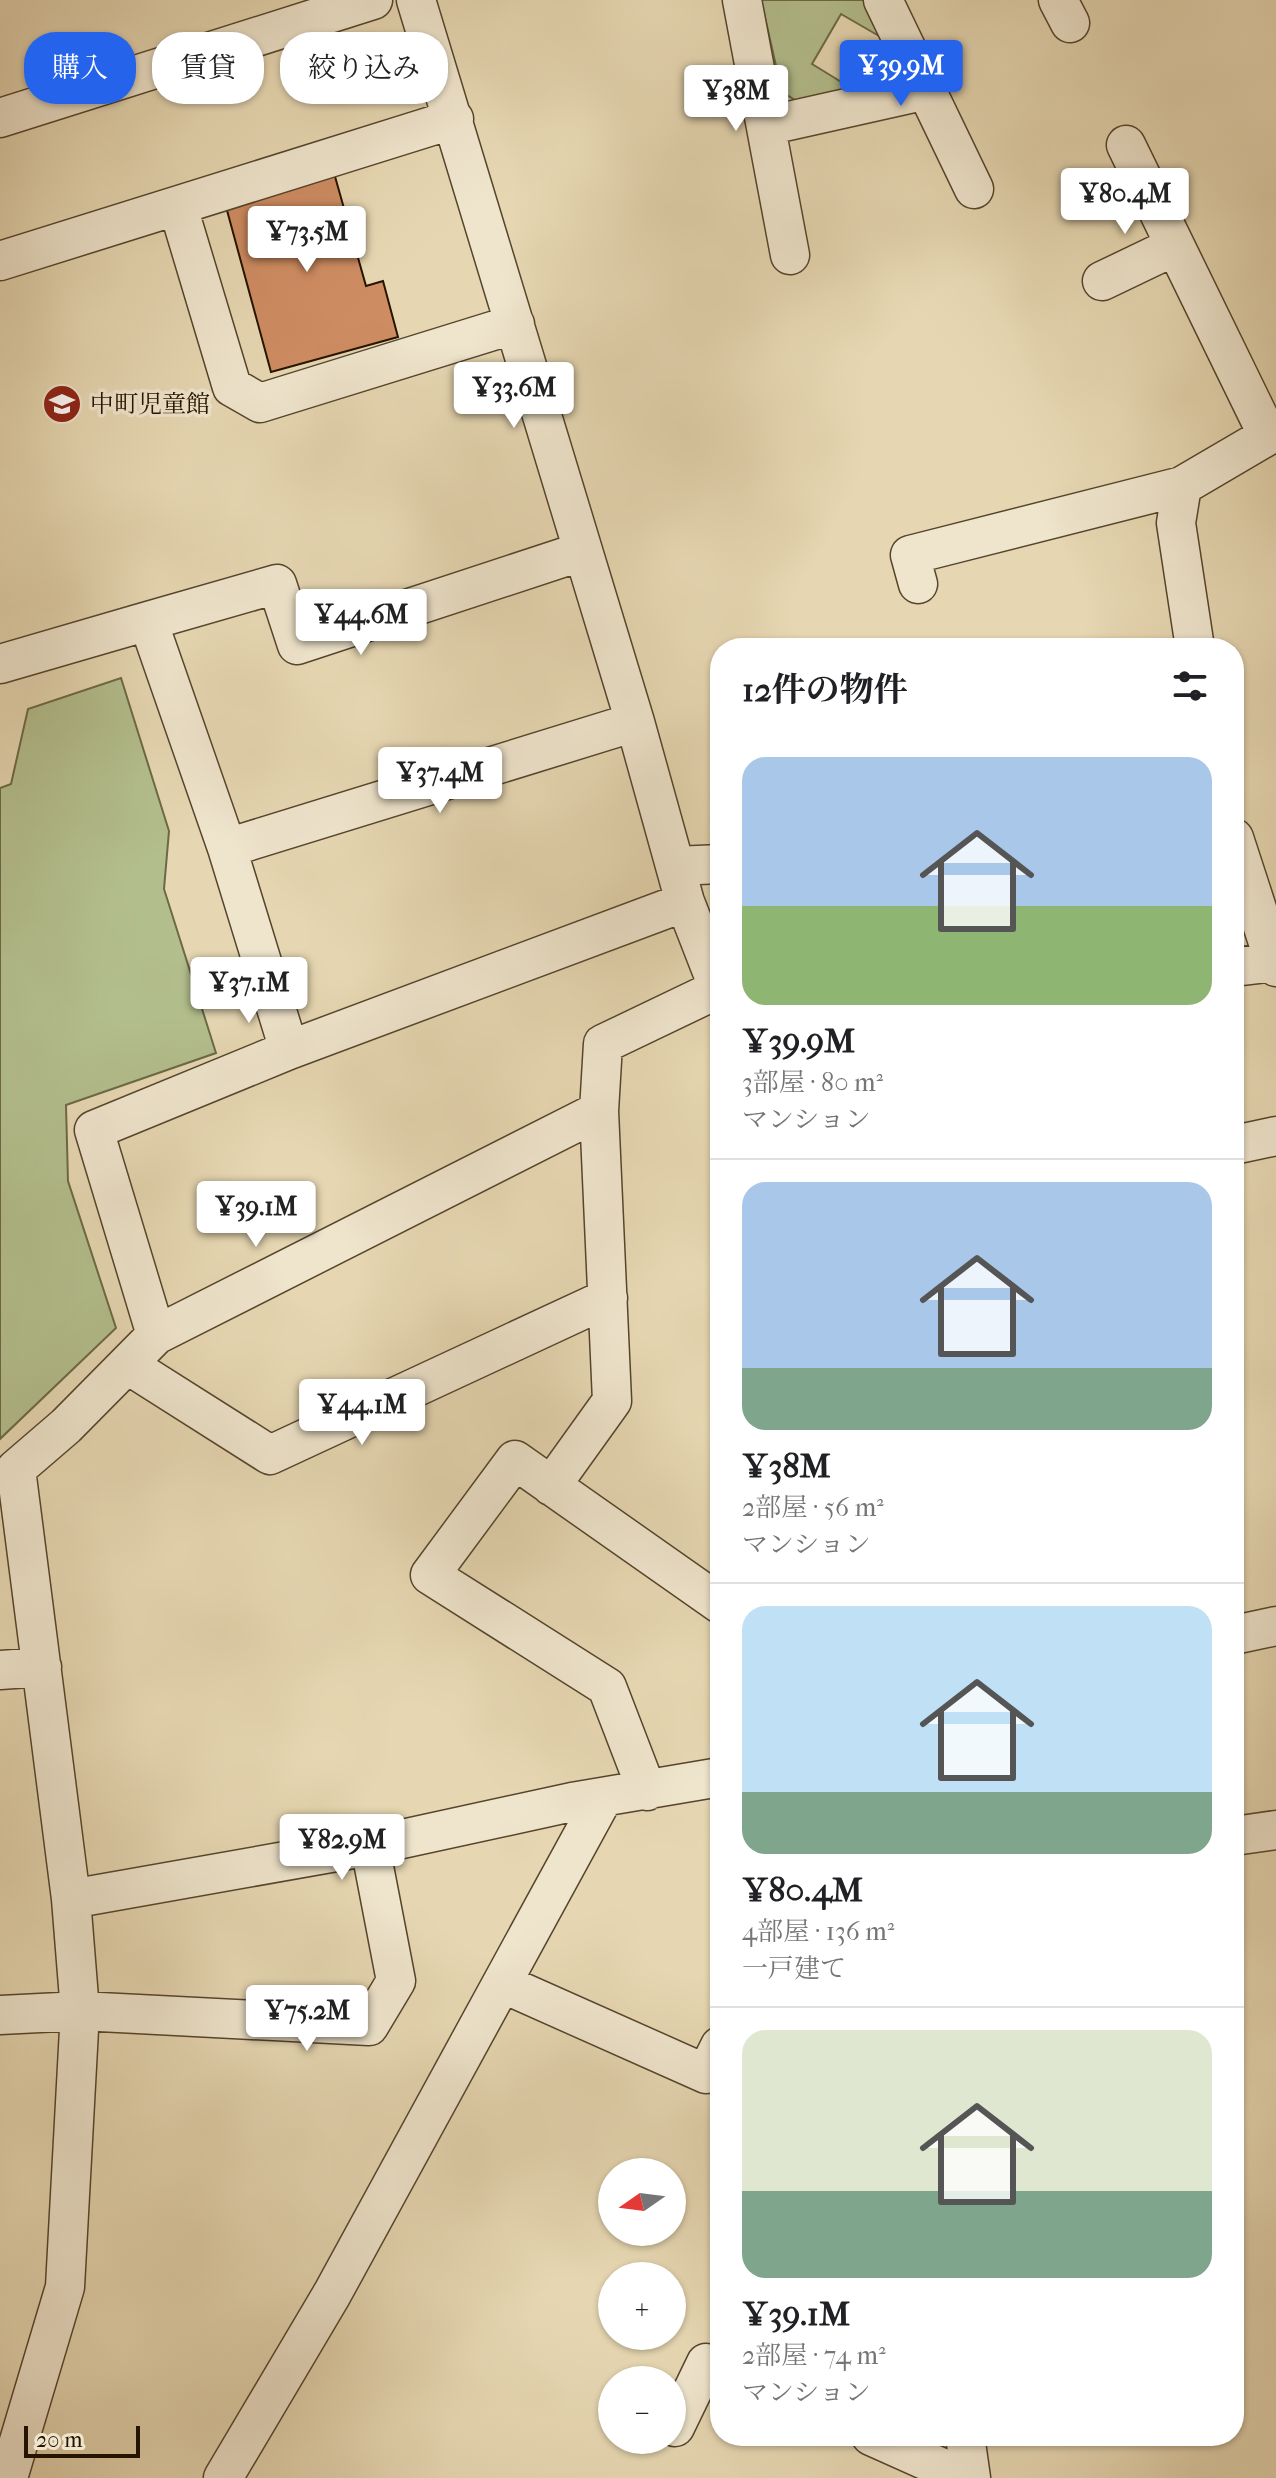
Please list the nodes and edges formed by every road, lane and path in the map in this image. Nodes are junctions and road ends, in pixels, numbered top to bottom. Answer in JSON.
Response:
{"nodes":[{"id":1,"x":373,"y":0,"type":"edge"},
{"id":2,"x":416,"y":0,"type":"edge"},
{"id":3,"x":742,"y":0,"type":"edge"},
{"id":4,"x":883,"y":0,"type":"edge"},
{"id":5,"x":927,"y":90,"type":"junction"},
{"id":6,"x":0,"y":118,"type":"edge"},
{"id":7,"x":454,"y":119,"type":"junction"},
{"id":8,"x":766,"y":126,"type":"junction"},
{"id":9,"x":1126,"y":145,"type":"dead end"},
{"id":10,"x":974,"y":189,"type":"dead end"},
{"id":11,"x":178,"y":207,"type":"junction"},
{"id":12,"x":1175,"y":246,"type":"junction"},
{"id":13,"x":790,"y":255,"type":"dead end"},
{"id":14,"x":0,"y":261,"type":"edge"},
{"id":15,"x":1102,"y":281,"type":"dead end"},
{"id":16,"x":515,"y":324,"type":"junction"},
{"id":17,"x":1272,"y":434,"type":"edge"},
{"id":18,"x":1182,"y":486,"type":"junction"},
{"id":19,"x":583,"y":551,"type":"junction"},
{"id":20,"x":918,"y":584,"type":"dead end"},
{"id":21,"x":148,"y":621,"type":"junction"},
{"id":22,"x":1193,"y":638,"type":"edge"},
{"id":23,"x":0,"y":664,"type":"edge"},
{"id":24,"x":635,"y":722,"type":"junction"},
{"id":25,"x":227,"y":848,"type":"junction"},
{"id":26,"x":1244,"y":856,"type":"edge"},
{"id":27,"x":710,"y":864,"type":"edge"},
{"id":28,"x":676,"y":866,"type":"junction"},
{"id":29,"x":1266,"y":897,"type":"edge"},
{"id":30,"x":685,"y":902,"type":"junction"},
{"id":31,"x":1275,"y":965,"type":"edge"},
{"id":32,"x":710,"y":966,"type":"edge"},
{"id":33,"x":1244,"y":967,"type":"edge"},
{"id":34,"x":710,"y":993,"type":"edge"},
{"id":35,"x":289,"y":1050,"type":"junction"},
{"id":36,"x":599,"y":1111,"type":"junction"},
{"id":37,"x":1276,"y":1136,"type":"edge"},
{"id":38,"x":1244,"y":1143,"type":"edge"},
{"id":39,"x":608,"y":1298,"type":"junction"},
{"id":40,"x":156,"y":1335,"type":"junction"},
{"id":41,"x":128,"y":1365,"type":"junction"},
{"id":42,"x":551,"y":1486,"type":"junction"},
{"id":43,"x":710,"y":1597,"type":"edge"},
{"id":44,"x":1276,"y":1626,"type":"edge"},
{"id":45,"x":1244,"y":1633,"type":"edge"},
{"id":46,"x":42,"y":1667,"type":"junction"},
{"id":47,"x":0,"y":1670,"type":"edge"},
{"id":48,"x":710,"y":1779,"type":"edge"},
{"id":49,"x":647,"y":1791,"type":"junction"},
{"id":50,"x":603,"y":1798,"type":"junction"},
{"id":51,"x":1276,"y":1830,"type":"edge"},
{"id":52,"x":1244,"y":1835,"type":"edge"},
{"id":53,"x":370,"y":1846,"type":"junction"},
{"id":54,"x":71,"y":1899,"type":"junction"},
{"id":55,"x":504,"y":1984,"type":"junction"},
{"id":56,"x":80,"y":2011,"type":"junction"},
{"id":57,"x":0,"y":2015,"type":"edge"},
{"id":58,"x":710,"y":2066,"type":"edge"},
{"id":59,"x":710,"y":2365,"type":"edge"},
{"id":60,"x":686,"y":2404,"type":"edge"},
{"id":61,"x":894,"y":2446,"type":"edge"},
{"id":62,"x":966,"y":2446,"type":"edge"},
{"id":63,"x":8,"y":2478,"type":"edge"},
{"id":64,"x":223,"y":2478,"type":"edge"},
{"id":65,"x":968,"y":2478,"type":"edge"}],
"edges":[{"from":1,"to":6,"type":"street"},
{"from":2,"to":7,"type":"street"},
{"from":3,"to":8,"type":"street"},
{"from":4,"to":5,"type":"street"},
{"from":5,"to":8,"type":"street"},
{"from":5,"to":10,"type":"street"},
{"from":7,"to":11,"type":"street"},
{"from":7,"to":16,"type":"street"},
{"from":8,"to":13,"type":"street"},
{"from":9,"to":12,"type":"street"},
{"from":11,"to":14,"type":"street"},
{"from":11,"to":16,"type":"street"},
{"from":12,"to":15,"type":"street"},
{"from":12,"to":17,"type":"street"},
{"from":16,"to":19,"type":"street"},
{"from":17,"to":18,"type":"street"},
{"from":18,"to":20,"type":"street"},
{"from":18,"to":22,"type":"street"},
{"from":19,"to":21,"type":"street"},
{"from":19,"to":24,"type":"street"},
{"from":21,"to":23,"type":"street"},
{"from":21,"to":25,"type":"street"},
{"from":24,"to":25,"type":"street"},
{"from":24,"to":28,"type":"street"},
{"from":25,"to":35,"type":"street"},
{"from":26,"to":29,"type":"street"},
{"from":27,"to":28,"type":"street"},
{"from":28,"to":30,"type":"street"},
{"from":29,"to":31,"type":"street"},
{"from":30,"to":32,"type":"street"},
{"from":30,"to":35,"type":"street"},
{"from":31,"to":33,"type":"street"},
{"from":34,"to":36,"type":"street"},
{"from":35,"to":40,"type":"street"},
{"from":36,"to":39,"type":"street"},
{"from":36,"to":40,"type":"street"},
{"from":37,"to":38,"type":"street"},
{"from":39,"to":41,"type":"street"},
{"from":39,"to":42,"type":"street"},
{"from":40,"to":41,"type":"street"},
{"from":41,"to":46,"type":"street"},
{"from":42,"to":43,"type":"street"},
{"from":42,"to":49,"type":"street"},
{"from":44,"to":45,"type":"street"},
{"from":46,"to":47,"type":"street"},
{"from":46,"to":54,"type":"street"},
{"from":48,"to":49,"type":"street"},
{"from":49,"to":50,"type":"street"},
{"from":50,"to":53,"type":"street"},
{"from":50,"to":55,"type":"street"},
{"from":51,"to":52,"type":"street"},
{"from":53,"to":54,"type":"street"},
{"from":53,"to":56,"type":"street"},
{"from":54,"to":56,"type":"street"},
{"from":55,"to":58,"type":"street"},
{"from":55,"to":64,"type":"street"},
{"from":56,"to":57,"type":"street"},
{"from":56,"to":63,"type":"street"},
{"from":59,"to":60,"type":"street"},
{"from":61,"to":65,"type":"street"},
{"from":62,"to":65,"type":"street"}]}
